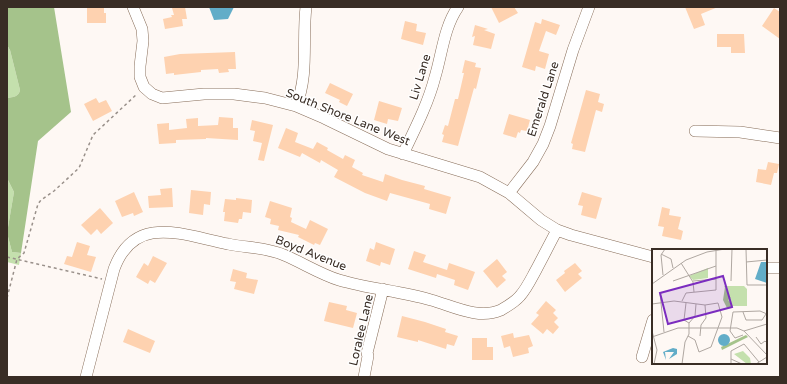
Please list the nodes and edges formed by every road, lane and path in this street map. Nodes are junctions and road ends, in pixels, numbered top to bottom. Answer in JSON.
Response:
{"nodes":[{"id":1,"x":133,"y":7,"type":"edge"},
{"id":2,"x":306,"y":7,"type":"edge"},
{"id":3,"x":458,"y":7,"type":"edge"},
{"id":4,"x":589,"y":7,"type":"edge"},
{"id":5,"x":144,"y":87,"type":"junction"},
{"id":6,"x":296,"y":106,"type":"junction"},
{"id":7,"x":695,"y":131,"type":"dead end"},
{"id":8,"x":780,"y":138,"type":"edge"},
{"id":9,"x":403,"y":154,"type":"junction"},
{"id":10,"x":509,"y":193,"type":"junction"},
{"id":11,"x":557,"y":230,"type":"junction"},
{"id":12,"x":7,"y":257,"type":"edge"},
{"id":13,"x":652,"y":257,"type":"edge"},
{"id":14,"x":17,"y":259,"type":"junction"},
{"id":15,"x":767,"y":268,"type":"edge"},
{"id":16,"x":780,"y":268,"type":"edge"},
{"id":17,"x":112,"y":282,"type":"junction"},
{"id":18,"x":383,"y":289,"type":"junction"},
{"id":19,"x":7,"y":298,"type":"edge"},
{"id":20,"x":652,"y":323,"type":"edge"},
{"id":21,"x":642,"y":358,"type":"dead end"},
{"id":22,"x":86,"y":377,"type":"edge"},
{"id":23,"x":364,"y":377,"type":"edge"}],
"edges":[{"from":1,"to":5,"type":"street"},
{"from":2,"to":6,"type":"street"},
{"from":3,"to":9,"type":"street","name":"Liv Lane"},
{"from":4,"to":10,"type":"street","name":"Emerald Lane"},
{"from":5,"to":6,"type":"street","name":"South Shore Lane West"},
{"from":5,"to":14,"type":"path"},
{"from":6,"to":9,"type":"street","name":"South Shore Lane West"},
{"from":7,"to":8,"type":"street"},
{"from":9,"to":10,"type":"street","name":"South Shore Lane West"},
{"from":10,"to":11,"type":"street","name":"South Shore Lane West"},
{"from":11,"to":13,"type":"street","name":"South Shore Lane West"},
{"from":11,"to":18,"type":"street","name":"Boyd Avenue"},
{"from":12,"to":14,"type":"path"},
{"from":14,"to":17,"type":"path"},
{"from":14,"to":19,"type":"path"},
{"from":15,"to":16,"type":"street"},
{"from":17,"to":18,"type":"street","name":"Boyd Avenue"},
{"from":17,"to":22,"type":"street","name":"Boyd Avenue"},
{"from":18,"to":23,"type":"street","name":"Loralee Lane"},
{"from":20,"to":21,"type":"street"}]}
